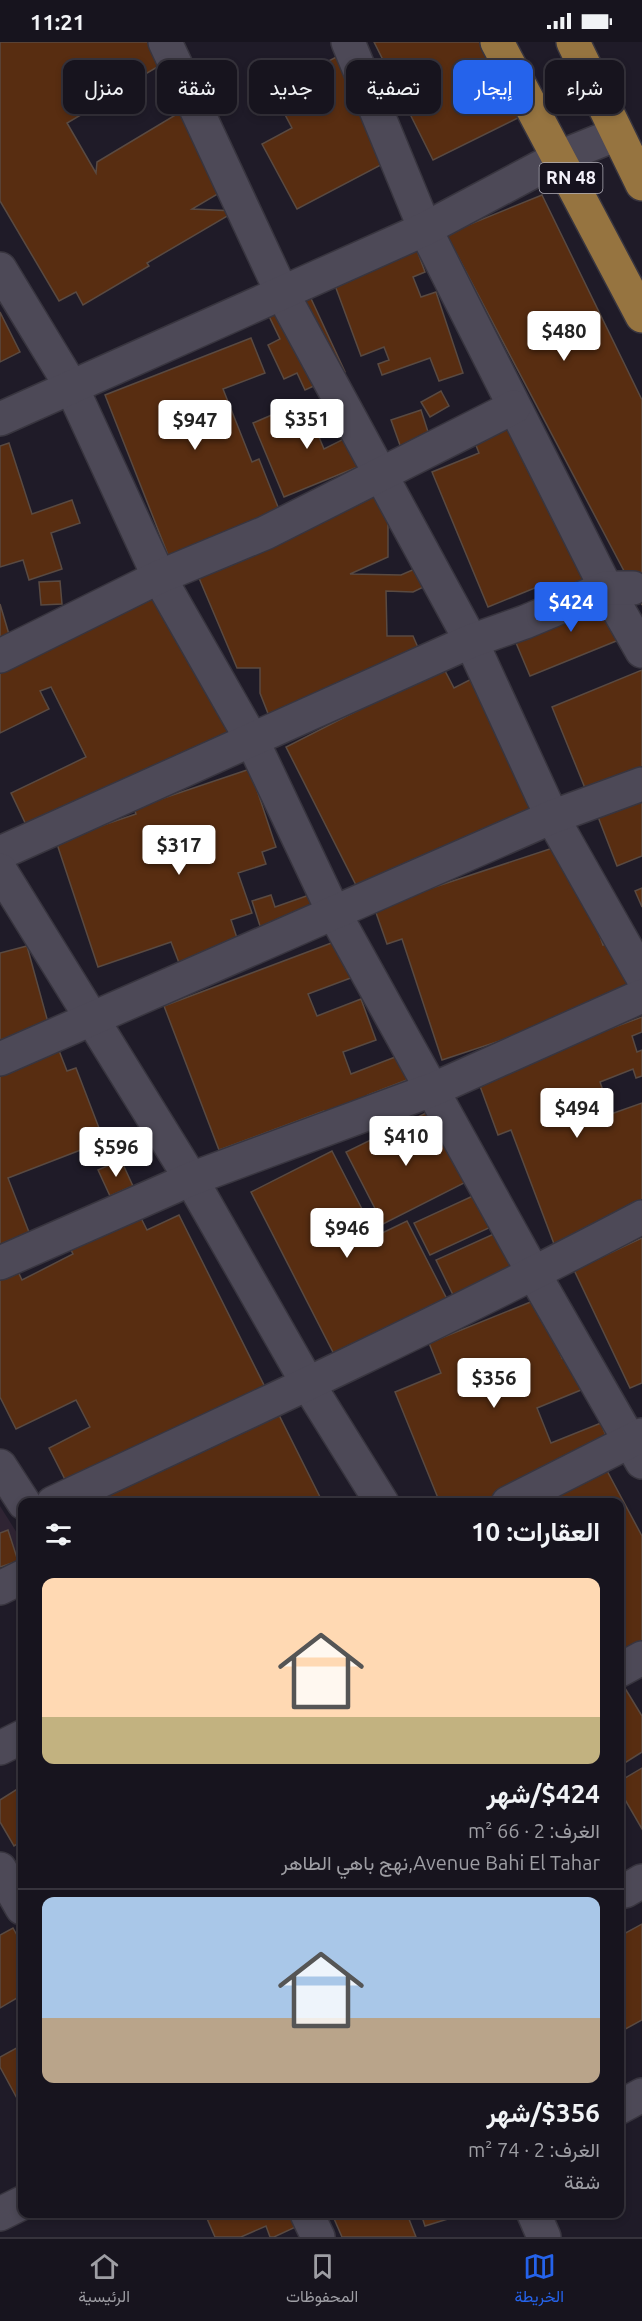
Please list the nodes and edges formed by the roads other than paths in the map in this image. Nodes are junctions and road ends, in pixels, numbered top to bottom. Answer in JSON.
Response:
{"nodes":[{"id":1,"x":165,"y":42,"type":"edge"},
{"id":2,"x":348,"y":42,"type":"edge"},
{"id":3,"x":497,"y":42,"type":"edge"},
{"id":4,"x":573,"y":42,"type":"edge"},
{"id":5,"x":617,"y":134,"type":"junction"},
{"id":6,"x":560,"y":157,"type":"junction"},
{"id":7,"x":642,"y":184,"type":"edge"},
{"id":8,"x":425,"y":229,"type":"junction"},
{"id":9,"x":0,"y":269,"type":"edge"},
{"id":10,"x":282,"y":294,"type":"junction"},
{"id":11,"x":642,"y":316,"type":"edge"},
{"id":12,"x":71,"y":386,"type":"junction"},
{"id":13,"x":514,"y":407,"type":"junction"},
{"id":14,"x":0,"y":419,"type":"edge"},
{"id":15,"x":380,"y":477,"type":"junction"},
{"id":16,"x":159,"y":577,"type":"junction"},
{"id":17,"x":619,"y":588,"type":"junction"},
{"id":18,"x":471,"y":641,"type":"junction"},
{"id":19,"x":642,"y":651,"type":"edge"},
{"id":20,"x":0,"y":656,"type":"edge"},
{"id":21,"x":252,"y":740,"type":"junction"},
{"id":22,"x":642,"y":784,"type":"edge"},
{"id":23,"x":552,"y":817,"type":"junction"},
{"id":24,"x":0,"y":853,"type":"edge"},
{"id":25,"x":0,"y":870,"type":"edge"},
{"id":26,"x":333,"y":911,"type":"junction"},
{"id":27,"x":642,"y":976,"type":"edge"},
{"id":28,"x":642,"y":996,"type":"edge"},
{"id":29,"x":94,"y":1019,"type":"junction"},
{"id":30,"x":0,"y":1059,"type":"edge"},
{"id":31,"x":434,"y":1089,"type":"junction"},
{"id":32,"x":191,"y":1179,"type":"junction"},
{"id":33,"x":642,"y":1217,"type":"edge"},
{"id":34,"x":0,"y":1263,"type":"edge"},
{"id":35,"x":534,"y":1274,"type":"junction"},
{"id":36,"x":308,"y":1384,"type":"junction"},
{"id":37,"x":638,"y":1446,"type":"edge"},
{"id":38,"x":0,"y":1466,"type":"edge"},
{"id":39,"x":21,"y":1498,"type":"edge"},
{"id":40,"x":63,"y":1498,"type":"edge"},
{"id":41,"x":379,"y":1498,"type":"edge"},
{"id":42,"x":519,"y":1498,"type":"edge"},
{"id":43,"x":18,"y":1579,"type":"edge"},
{"id":44,"x":0,"y":1588,"type":"edge"},
{"id":45,"x":642,"y":1658,"type":"edge"},
{"id":46,"x":624,"y":1668,"type":"edge"},
{"id":47,"x":18,"y":1739,"type":"edge"},
{"id":48,"x":0,"y":1748,"type":"edge"},
{"id":49,"x":0,"y":1869,"type":"edge"},
{"id":50,"x":18,"y":1901,"type":"edge"},
{"id":51,"x":642,"y":2095,"type":"edge"},
{"id":52,"x":624,"y":2105,"type":"edge"},
{"id":53,"x":18,"y":2205,"type":"edge"},
{"id":54,"x":0,"y":2214,"type":"edge"},
{"id":55,"x":309,"y":2218,"type":"edge"},
{"id":56,"x":536,"y":2218,"type":"edge"},
{"id":57,"x":318,"y":2237,"type":"edge"},
{"id":58,"x":544,"y":2237,"type":"edge"}],
"edges":[{"from":1,"to":10,"type":"street"},
{"from":2,"to":8,"type":"street"},
{"from":3,"to":6,"type":"main road","number":"RN 48"},
{"from":4,"to":5,"type":"main road","number":"RN 48"},
{"from":5,"to":6,"type":"street"},
{"from":5,"to":7,"type":"main road","number":"RN 48"},
{"from":6,"to":8,"type":"street"},
{"from":6,"to":11,"type":"main road","number":"RN 48"},
{"from":8,"to":10,"type":"street"},
{"from":8,"to":13,"type":"street"},
{"from":9,"to":12,"type":"street"},
{"from":10,"to":12,"type":"street"},
{"from":10,"to":15,"type":"street"},
{"from":12,"to":14,"type":"street"},
{"from":12,"to":16,"type":"street"},
{"from":13,"to":15,"type":"street"},
{"from":13,"to":17,"type":"street"},
{"from":15,"to":16,"type":"street"},
{"from":15,"to":18,"type":"street"},
{"from":16,"to":20,"type":"street"},
{"from":16,"to":21,"type":"street"},
{"from":17,"to":18,"type":"street"},
{"from":17,"to":19,"type":"street"},
{"from":18,"to":21,"type":"street"},
{"from":18,"to":23,"type":"street"},
{"from":21,"to":24,"type":"street"},
{"from":21,"to":26,"type":"street"},
{"from":22,"to":23,"type":"street"},
{"from":23,"to":26,"type":"street"},
{"from":23,"to":27,"type":"street"},
{"from":25,"to":29,"type":"street"},
{"from":26,"to":29,"type":"street"},
{"from":26,"to":31,"type":"street"},
{"from":28,"to":31,"type":"street"},
{"from":29,"to":30,"type":"street"},
{"from":29,"to":32,"type":"street"},
{"from":31,"to":32,"type":"street"},
{"from":31,"to":35,"type":"street"},
{"from":32,"to":34,"type":"street"},
{"from":32,"to":36,"type":"street"},
{"from":33,"to":35,"type":"street"},
{"from":35,"to":36,"type":"street"},
{"from":35,"to":37,"type":"street"},
{"from":36,"to":40,"type":"street"},
{"from":36,"to":41,"type":"street"},
{"from":37,"to":42,"type":"street"},
{"from":38,"to":39,"type":"street"},
{"from":43,"to":44,"type":"street"},
{"from":45,"to":46,"type":"street"},
{"from":47,"to":48,"type":"street"},
{"from":49,"to":50,"type":"street"},
{"from":51,"to":52,"type":"street"},
{"from":53,"to":54,"type":"street"},
{"from":55,"to":57,"type":"street"},
{"from":56,"to":58,"type":"street"}]}
